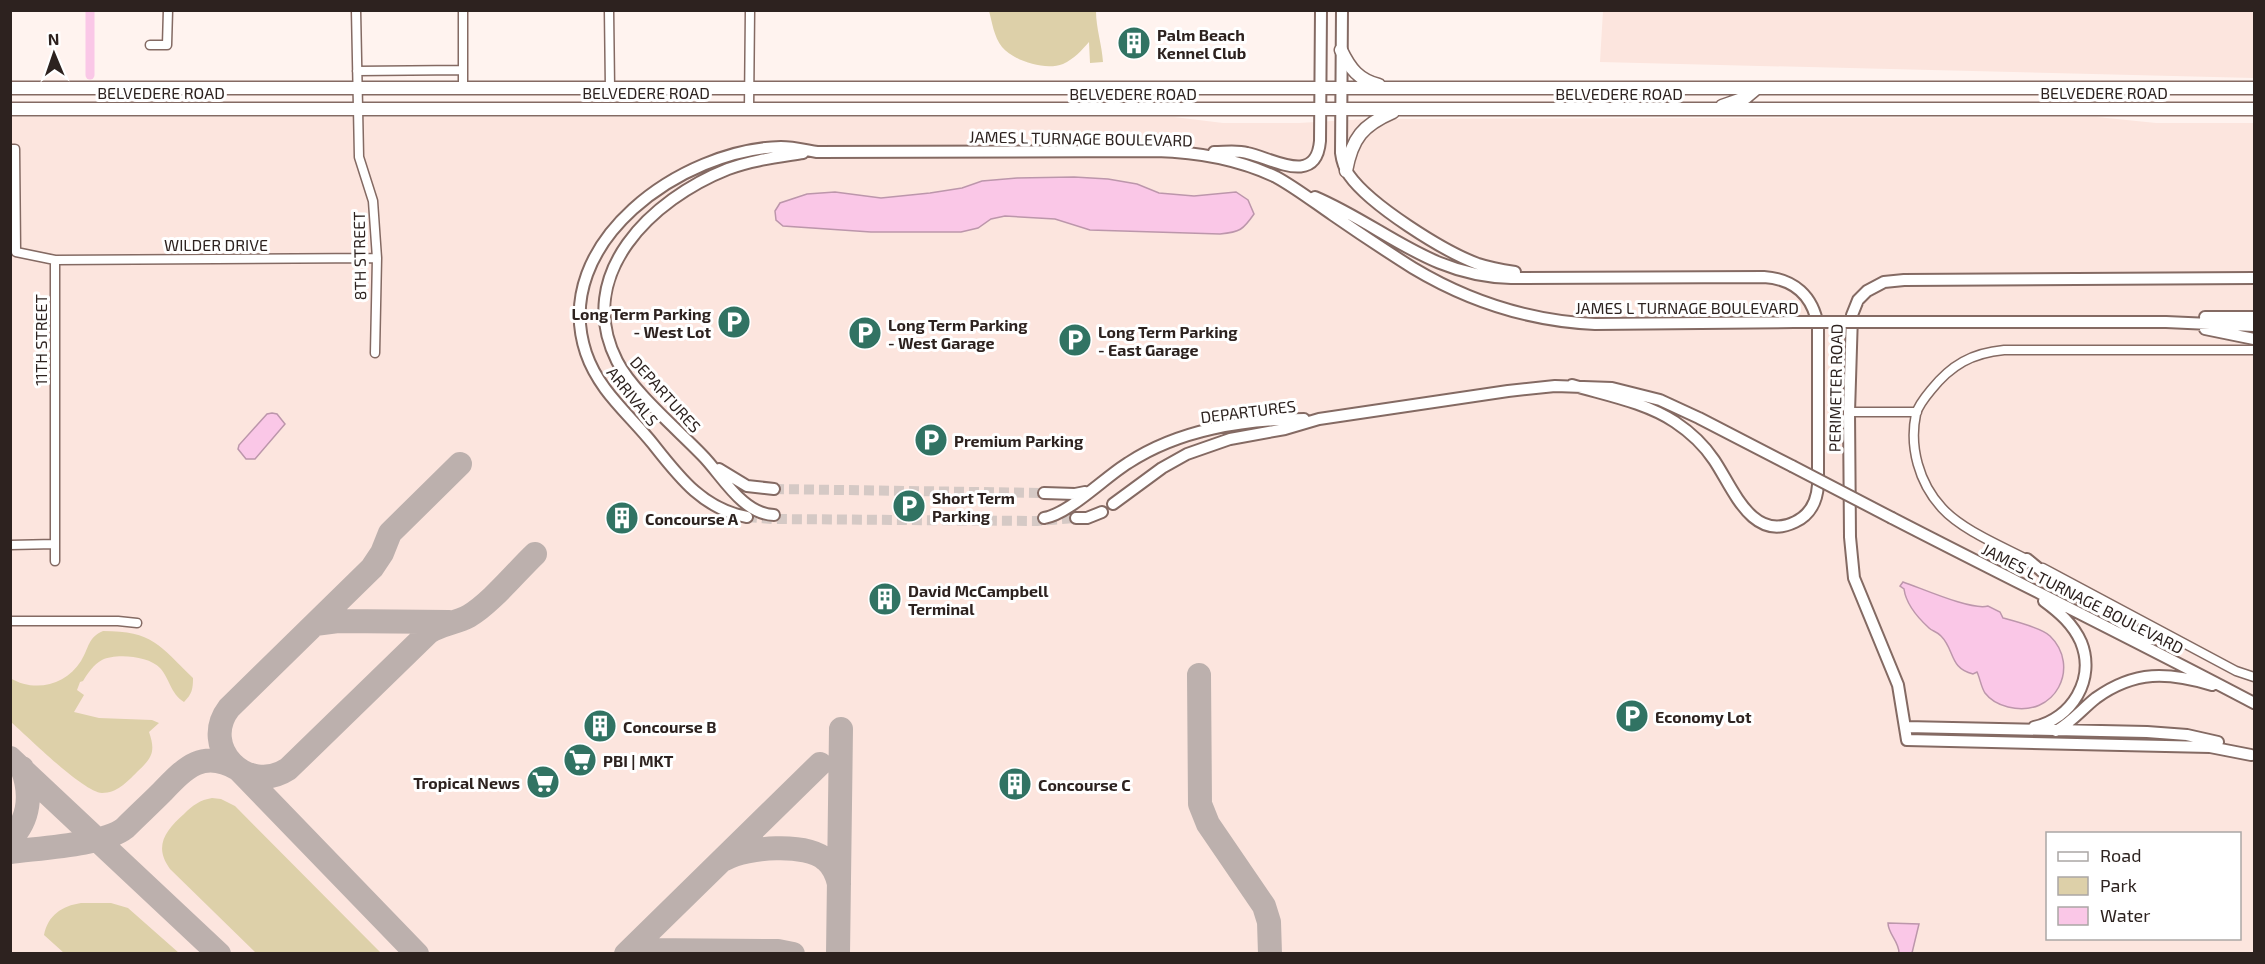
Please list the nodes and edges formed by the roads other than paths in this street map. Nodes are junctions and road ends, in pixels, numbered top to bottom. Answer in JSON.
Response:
{"nodes":[{"id":1,"x":168,"y":10,"type":"edge"},
{"id":2,"x":356,"y":10,"type":"edge"},
{"id":3,"x":463,"y":10,"type":"edge"},
{"id":4,"x":609,"y":10,"type":"edge"},
{"id":5,"x":750,"y":10,"type":"edge"},
{"id":6,"x":1321,"y":10,"type":"edge"},
{"id":7,"x":1342,"y":10,"type":"edge"},
{"id":8,"x":150,"y":45,"type":"dead end"},
{"id":9,"x":1341,"y":50,"type":"junction"},
{"id":10,"x":463,"y":70,"type":"junction"},
{"id":11,"x":357,"y":71,"type":"junction"},
{"id":12,"x":10,"y":88,"type":"edge"},
{"id":13,"x":357,"y":88,"type":"junction"},
{"id":14,"x":463,"y":88,"type":"junction"},
{"id":15,"x":610,"y":88,"type":"junction"},
{"id":16,"x":749,"y":88,"type":"junction"},
{"id":17,"x":1320,"y":88,"type":"junction"},
{"id":18,"x":1757,"y":88,"type":"junction"},
{"id":19,"x":2254,"y":88,"type":"edge"},
{"id":20,"x":1341,"y":89,"type":"junction"},
{"id":21,"x":1395,"y":89,"type":"junction"},
{"id":22,"x":10,"y":109,"type":"edge"},
{"id":23,"x":358,"y":109,"type":"junction"},
{"id":24,"x":749,"y":109,"type":"junction"},
{"id":25,"x":2254,"y":109,"type":"edge"},
{"id":26,"x":1320,"y":110,"type":"junction"},
{"id":27,"x":1341,"y":110,"type":"junction"},
{"id":28,"x":1400,"y":110,"type":"junction"},
{"id":29,"x":1710,"y":110,"type":"junction"},
{"id":30,"x":13,"y":149,"type":"edge"},
{"id":31,"x":817,"y":152,"type":"junction"},
{"id":32,"x":1190,"y":153,"type":"junction"},
{"id":33,"x":1346,"y":171,"type":"junction"},
{"id":34,"x":1298,"y":190,"type":"junction"},
{"id":35,"x":377,"y":258,"type":"junction"},
{"id":36,"x":55,"y":260,"type":"junction"},
{"id":37,"x":1542,"y":277,"type":"junction"},
{"id":38,"x":2254,"y":279,"type":"edge"},
{"id":39,"x":2254,"y":317,"type":"edge"},
{"id":40,"x":2166,"y":322,"type":"junction"},
{"id":41,"x":2254,"y":326,"type":"edge"},
{"id":42,"x":2254,"y":339,"type":"edge"},
{"id":43,"x":2254,"y":350,"type":"edge"},
{"id":44,"x":375,"y":353,"type":"dead end"},
{"id":45,"x":1572,"y":385,"type":"junction"},
{"id":46,"x":1849,"y":412,"type":"junction"},
{"id":47,"x":1917,"y":412,"type":"junction"},
{"id":48,"x":1319,"y":419,"type":"junction"},
{"id":49,"x":707,"y":460,"type":"junction"},
{"id":50,"x":774,"y":489,"type":"tunnel mouth"},
{"id":51,"x":1088,"y":491,"type":"junction"},
{"id":52,"x":1044,"y":493,"type":"tunnel mouth"},
{"id":53,"x":1113,"y":504,"type":"dead end"},
{"id":54,"x":1102,"y":512,"type":"dead end"},
{"id":55,"x":774,"y":515,"type":"dead end"},
{"id":56,"x":747,"y":517,"type":"tunnel mouth"},
{"id":57,"x":1044,"y":518,"type":"dead end"},
{"id":58,"x":1076,"y":518,"type":"tunnel mouth"},
{"id":59,"x":55,"y":544,"type":"junction"},
{"id":60,"x":10,"y":545,"type":"edge"},
{"id":61,"x":2027,"y":559,"type":"junction"},
{"id":62,"x":55,"y":561,"type":"dead end"},
{"id":63,"x":2027,"y":588,"type":"junction"},
{"id":64,"x":10,"y":621,"type":"edge"},
{"id":65,"x":136,"y":623,"type":"dead end"},
{"id":66,"x":2183,"y":665,"type":"junction"},
{"id":67,"x":2254,"y":677,"type":"edge"},
{"id":68,"x":2232,"y":691,"type":"junction"},
{"id":69,"x":2254,"y":703,"type":"edge"},
{"id":70,"x":1906,"y":727,"type":"junction"},
{"id":71,"x":2025,"y":729,"type":"junction"},
{"id":72,"x":2056,"y":730,"type":"junction"},
{"id":73,"x":2007,"y":742,"type":"junction"},
{"id":74,"x":2253,"y":756,"type":"edge"}],
"edges":[{"from":1,"to":8,"type":"street"},
{"from":2,"to":11,"type":"street","name":"8TH STREET"},
{"from":3,"to":10,"type":"street"},
{"from":4,"to":15,"type":"street"},
{"from":5,"to":16,"type":"street"},
{"from":6,"to":17,"type":"street"},
{"from":7,"to":9,"type":"street"},
{"from":9,"to":20,"type":"street"},
{"from":9,"to":21,"type":"main road"},
{"from":10,"to":11,"type":"street"},
{"from":10,"to":14,"type":"street"},
{"from":11,"to":13,"type":"street","name":"8TH STREET"},
{"from":12,"to":13,"type":"main road","name":"BELVEDERE ROAD"},
{"from":13,"to":14,"type":"main road","name":"BELVEDERE ROAD"},
{"from":13,"to":23,"type":"street","name":"8TH STREET"},
{"from":14,"to":15,"type":"main road","name":"BELVEDERE ROAD"},
{"from":15,"to":16,"type":"main road","name":"BELVEDERE ROAD"},
{"from":16,"to":17,"type":"main road","name":"BELVEDERE ROAD"},
{"from":16,"to":24,"type":"street"},
{"from":17,"to":20,"type":"main road","name":"BELVEDERE ROAD"},
{"from":17,"to":26,"type":"street"},
{"from":18,"to":19,"type":"main road","name":"BELVEDERE ROAD"},
{"from":18,"to":21,"type":"main road","name":"BELVEDERE ROAD"},
{"from":18,"to":29,"type":"main road"},
{"from":20,"to":21,"type":"main road","name":"BELVEDERE ROAD"},
{"from":20,"to":27,"type":"street"},
{"from":22,"to":23,"type":"main road","name":"BELVEDERE ROAD"},
{"from":23,"to":24,"type":"main road","name":"BELVEDERE ROAD"},
{"from":23,"to":35,"type":"street","name":"8TH STREET"},
{"from":24,"to":26,"type":"main road","name":"BELVEDERE ROAD"},
{"from":25,"to":29,"type":"main road","name":"BELVEDERE ROAD"},
{"from":26,"to":27,"type":"main road","name":"BELVEDERE ROAD"},
{"from":26,"to":32,"type":"street"},
{"from":27,"to":28,"type":"main road","name":"BELVEDERE ROAD"},
{"from":27,"to":33,"type":"street"},
{"from":28,"to":29,"type":"main road","name":"BELVEDERE ROAD"},
{"from":28,"to":33,"type":"main road"},
{"from":30,"to":36,"type":"street"},
{"from":31,"to":32,"type":"street","name":"JAMES L TURNAGE BOULEVARD"},
{"from":31,"to":49,"type":"street","name":"DEPARTURES"},
{"from":31,"to":56,"type":"street","name":"ARRIVALS"},
{"from":32,"to":34,"type":"street","name":"JAMES L TURNAGE BOULEVARD"},
{"from":33,"to":37,"type":"street"},
{"from":34,"to":37,"type":"street"},
{"from":34,"to":40,"type":"street","name":"JAMES L TURNAGE BOULEVARD","bridge":true},
{"from":35,"to":36,"type":"street","name":"WILDER DRIVE"},
{"from":35,"to":44,"type":"street","name":"8TH STREET"},
{"from":36,"to":59,"type":"street","name":"11TH STREET"},
{"from":37,"to":45,"type":"street"},
{"from":38,"to":46,"type":"street","name":"PERIMETER ROAD"},
{"from":39,"to":40,"type":"street","name":"JAMES L TURNAGE BOULEVARD"},
{"from":40,"to":41,"type":"street","name":"JAMES L TURNAGE BOULEVARD"},
{"from":40,"to":42,"type":"street"},
{"from":43,"to":47,"type":"street"},
{"from":45,"to":48,"type":"street","name":"JAMES L TURNAGE BOULEVARD"},
{"from":45,"to":63,"type":"street","name":"JAMES L TURNAGE BOULEVARD","bridge":true},
{"from":46,"to":47,"type":"street"},
{"from":46,"to":70,"type":"street","name":"PERIMETER ROAD"},
{"from":47,"to":61,"type":"street"},
{"from":48,"to":51,"type":"street","name":"DEPARTURES"},
{"from":48,"to":53,"type":"street"},
{"from":49,"to":50,"type":"street","name":"DEPARTURES"},
{"from":49,"to":55,"type":"street","name":"DEPARTURES"},
{"from":51,"to":52,"type":"street"},
{"from":51,"to":57,"type":"street","name":"DEPARTURES"},
{"from":54,"to":58,"type":"street"},
{"from":59,"to":60,"type":"street"},
{"from":59,"to":62,"type":"street","name":"11TH STREET"},
{"from":61,"to":66,"type":"street"},
{"from":61,"to":67,"type":"street"},
{"from":63,"to":66,"type":"street","name":"JAMES L TURNAGE BOULEVARD"},
{"from":63,"to":71,"type":"street"},
{"from":64,"to":65,"type":"street"},
{"from":66,"to":68,"type":"street","name":"JAMES L TURNAGE BOULEVARD"},
{"from":68,"to":69,"type":"street","name":"JAMES L TURNAGE BOULEVARD"},
{"from":68,"to":72,"type":"street"},
{"from":70,"to":71,"type":"street","name":"PERIMETER ROAD"},
{"from":70,"to":73,"type":"street","name":"PERIMETER ROAD"},
{"from":71,"to":72,"type":"street","name":"PERIMETER ROAD"},
{"from":72,"to":73,"type":"street"},
{"from":72,"to":74,"type":"street","name":"PERIMETER ROAD"},
{"from":73,"to":74,"type":"street","name":"PERIMETER ROAD"}]}
